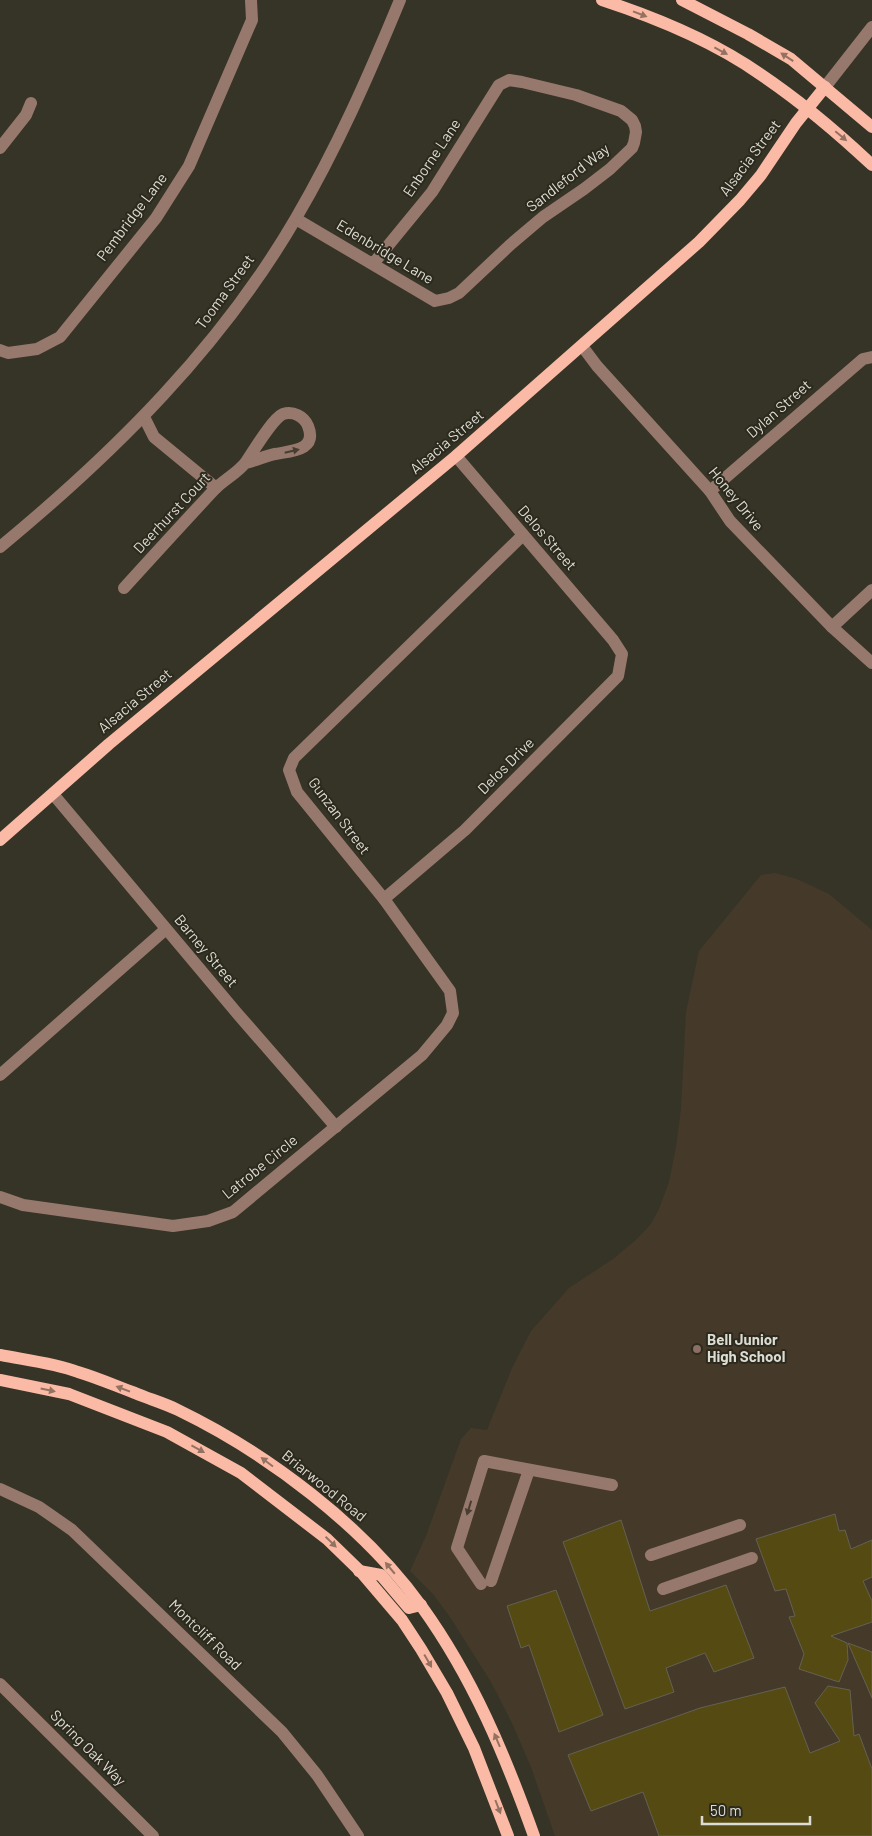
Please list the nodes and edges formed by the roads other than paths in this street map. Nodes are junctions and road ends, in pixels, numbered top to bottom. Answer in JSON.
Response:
{"nodes":[{"id":1,"x":251,"y":0,"type":"edge"},
{"id":2,"x":400,"y":0,"type":"edge"},
{"id":3,"x":602,"y":0,"type":"edge"},
{"id":4,"x":682,"y":0,"type":"edge"},
{"id":5,"x":872,"y":27,"type":"edge"},
{"id":6,"x":522,"y":82,"type":"joint"},
{"id":7,"x":825,"y":87,"type":"junction"},
{"id":8,"x":31,"y":103,"type":"dead end"},
{"id":9,"x":808,"y":108,"type":"junction"},
{"id":10,"x":872,"y":127,"type":"edge"},
{"id":11,"x":0,"y":148,"type":"edge"},
{"id":12,"x":872,"y":165,"type":"edge"},
{"id":13,"x":296,"y":219,"type":"junction"},
{"id":14,"x":373,"y":264,"type":"junction"},
{"id":15,"x":459,"y":293,"type":"joint"},
{"id":16,"x":582,"y":346,"type":"junction"},
{"id":17,"x":4,"y":351,"type":"edge"},
{"id":18,"x":872,"y":357,"type":"edge"},
{"id":19,"x":144,"y":417,"type":"junction"},
{"id":20,"x":456,"y":456,"type":"junction"},
{"id":21,"x":245,"y":463,"type":"junction"},
{"id":22,"x":216,"y":488,"type":"junction"},
{"id":23,"x":710,"y":491,"type":"junction"},
{"id":24,"x":523,"y":535,"type":"junction"},
{"id":25,"x":0,"y":547,"type":"edge"},
{"id":26,"x":124,"y":588,"type":"dead end"},
{"id":27,"x":872,"y":590,"type":"edge"},
{"id":28,"x":832,"y":627,"type":"junction"},
{"id":29,"x":613,"y":640,"type":"joint"},
{"id":30,"x":872,"y":663,"type":"edge"},
{"id":31,"x":52,"y":794,"type":"junction"},
{"id":32,"x":0,"y":840,"type":"edge"},
{"id":33,"x":384,"y":899,"type":"junction"},
{"id":34,"x":166,"y":929,"type":"junction"},
{"id":35,"x":422,"y":1055,"type":"joint"},
{"id":36,"x":0,"y":1075,"type":"edge"},
{"id":37,"x":336,"y":1127,"type":"junction"},
{"id":38,"x":0,"y":1197,"type":"edge"},
{"id":39,"x":0,"y":1355,"type":"edge"},
{"id":40,"x":0,"y":1380,"type":"edge"},
{"id":41,"x":529,"y":1470,"type":"junction"},
{"id":42,"x":612,"y":1485,"type":"dead end"},
{"id":43,"x":0,"y":1489,"type":"edge"},
{"id":44,"x":740,"y":1525,"type":"dead end"},
{"id":45,"x":651,"y":1555,"type":"dead end"},
{"id":46,"x":752,"y":1558,"type":"dead end"},
{"id":47,"x":360,"y":1571,"type":"junction"},
{"id":48,"x":663,"y":1589,"type":"dead end"},
{"id":49,"x":421,"y":1605,"type":"junction"},
{"id":50,"x":0,"y":1684,"type":"edge"},
{"id":51,"x":153,"y":1836,"type":"edge"},
{"id":52,"x":358,"y":1836,"type":"edge"},
{"id":53,"x":508,"y":1836,"type":"edge"},
{"id":54,"x":534,"y":1836,"type":"edge"}],
"edges":[{"from":1,"to":17,"type":"street","name":"Pembridge Lane"},
{"from":2,"to":13,"type":"street","name":"Tooma Street"},
{"from":3,"to":9,"type":"main road","one_way":true},
{"from":7,"to":4,"type":"main road","one_way":true},
{"from":5,"to":7,"type":"street","name":"Alsacia Street"},
{"from":6,"to":14,"type":"street","name":"Enborne Lane"},
{"from":6,"to":15,"type":"street","name":"Sandleford Way"},
{"from":7,"to":9,"type":"main road","name":"Alsacia Street"},
{"from":7,"to":10,"type":"main road"},
{"from":8,"to":11,"type":"street"},
{"from":9,"to":12,"type":"main road","one_way":true},
{"from":9,"to":16,"type":"main road","name":"Alsacia Street"},
{"from":13,"to":14,"type":"street","name":"Edenbridge Lane"},
{"from":13,"to":19,"type":"street","name":"Tooma Street"},
{"from":14,"to":15,"type":"street","name":"Edenbridge Lane"},
{"from":16,"to":20,"type":"main road","name":"Alsacia Street"},
{"from":16,"to":23,"type":"street","name":"Honey Drive"},
{"from":18,"to":23,"type":"street","name":"Dylan Street"},
{"from":19,"to":22,"type":"street"},
{"from":19,"to":25,"type":"street","name":"Tooma Street"},
{"from":20,"to":24,"type":"street","name":"Delos Street"},
{"from":20,"to":31,"type":"main road","name":"Alsacia Street"},
{"from":21,"to":21,"type":"street","one_way":true},
{"from":21,"to":22,"type":"street","name":"Deerhurst Court"},
{"from":22,"to":26,"type":"street","name":"Deerhurst Court"},
{"from":23,"to":28,"type":"street","name":"Honey Drive"},
{"from":24,"to":29,"type":"street","name":"Delos Street"},
{"from":24,"to":33,"type":"street","name":"Gunzan Street"},
{"from":27,"to":28,"type":"street"},
{"from":28,"to":30,"type":"street","name":"Honey Drive"},
{"from":29,"to":33,"type":"street","name":"Delos Drive"},
{"from":31,"to":32,"type":"main road","name":"Alsacia Street"},
{"from":31,"to":34,"type":"street","name":"Barney Street"},
{"from":33,"to":35,"type":"street","name":"Gunzan Street"},
{"from":34,"to":36,"type":"street"},
{"from":34,"to":37,"type":"street","name":"Barney Street"},
{"from":35,"to":37,"type":"street","name":"Latrobe Circle"},
{"from":37,"to":38,"type":"street","name":"Latrobe Circle"},
{"from":49,"to":39,"type":"main road","name":"Briarwood Road","one_way":true},
{"from":40,"to":47,"type":"main road","one_way":true},
{"from":41,"to":41,"type":"street","one_way":true},
{"from":41,"to":42,"type":"street"},
{"from":43,"to":52,"type":"street","name":"Montcliff Road"},
{"from":44,"to":45,"type":"street"},
{"from":46,"to":48,"type":"street"},
{"from":47,"to":49,"type":"main road"},
{"from":47,"to":53,"type":"main road","one_way":true},
{"from":54,"to":49,"type":"main road","name":"Briarwood Road","one_way":true},
{"from":50,"to":51,"type":"street","name":"Spring Oak Way"}]}
